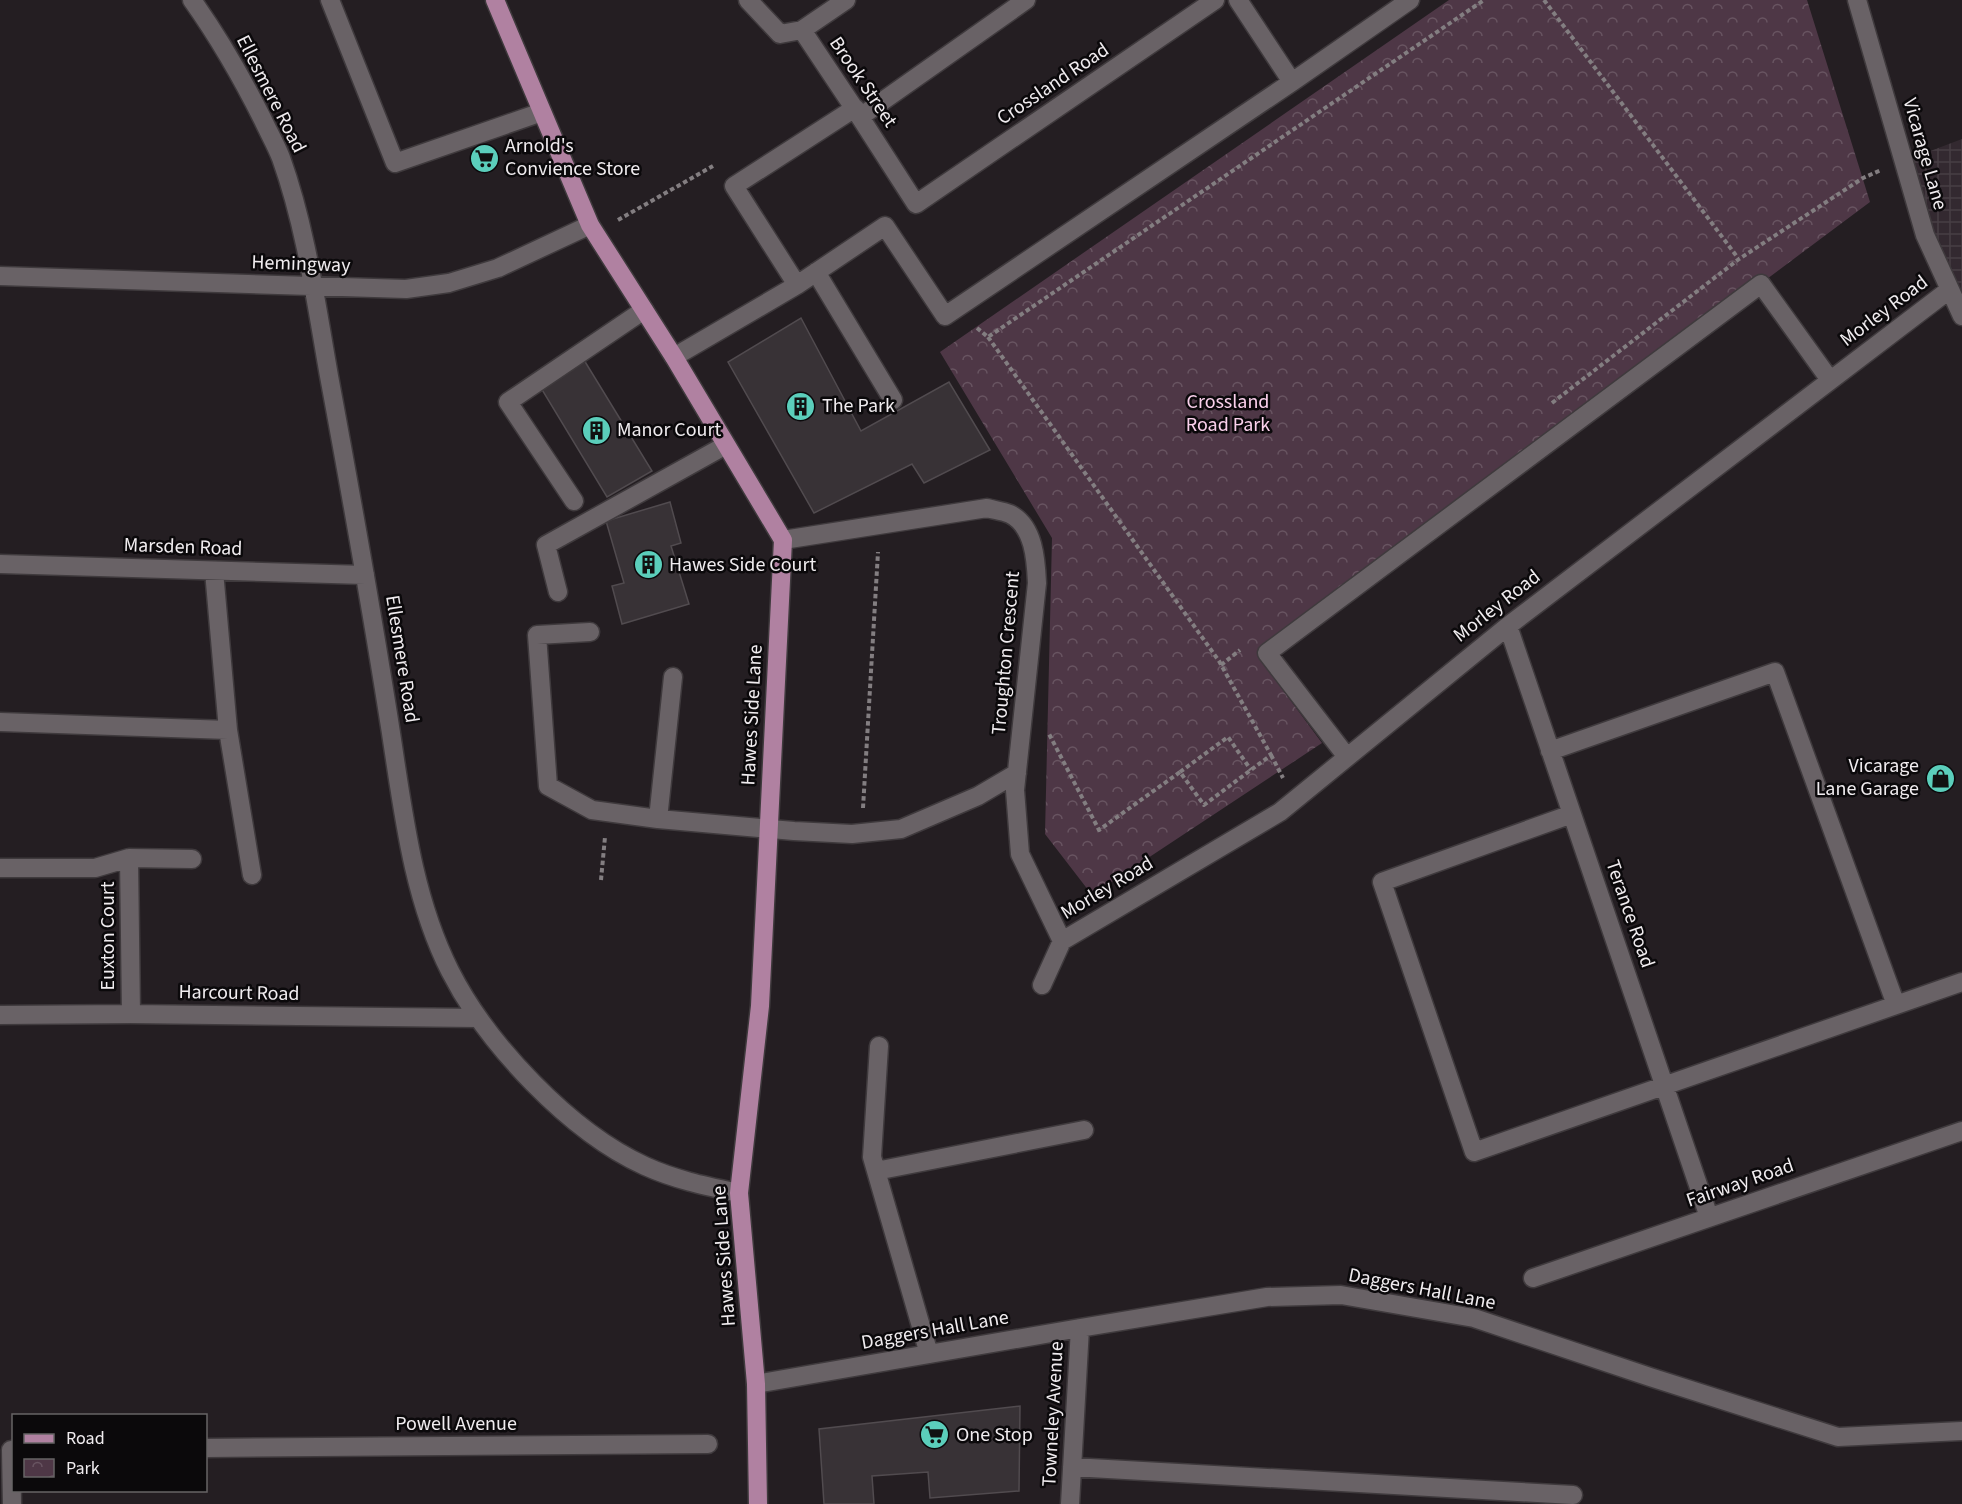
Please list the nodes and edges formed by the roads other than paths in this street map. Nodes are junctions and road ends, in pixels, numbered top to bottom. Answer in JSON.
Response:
{"nodes":[{"id":1,"x":192,"y":0,"type":"edge"},
{"id":2,"x":330,"y":0,"type":"edge"},
{"id":3,"x":495,"y":0,"type":"edge"},
{"id":4,"x":748,"y":0,"type":"edge"},
{"id":5,"x":846,"y":0,"type":"edge"},
{"id":6,"x":1026,"y":0,"type":"edge"},
{"id":7,"x":1215,"y":0,"type":"edge"},
{"id":8,"x":1238,"y":0,"type":"edge"},
{"id":9,"x":1410,"y":0,"type":"edge"},
{"id":10,"x":1857,"y":0,"type":"edge"},
{"id":11,"x":802,"y":30,"type":"junction"},
{"id":12,"x":1292,"y":82,"type":"junction"},
{"id":13,"x":542,"y":112,"type":"junction"},
{"id":14,"x":858,"y":112,"type":"junction"},
{"id":15,"x":916,"y":204,"type":"joint"},
{"id":16,"x":592,"y":229,"type":"junction"},
{"id":17,"x":816,"y":273,"type":"junction"},
{"id":18,"x":0,"y":276,"type":"edge"},
{"id":19,"x":797,"y":285,"type":"junction"},
{"id":20,"x":313,"y":287,"type":"junction"},
{"id":21,"x":1949,"y":290,"type":"junction"},
{"id":22,"x":644,"y":310,"type":"junction"},
{"id":23,"x":1962,"y":316,"type":"edge"},
{"id":24,"x":674,"y":357,"type":"junction"},
{"id":25,"x":1830,"y":380,"type":"junction"},
{"id":26,"x":893,"y":400,"type":"dead end"},
{"id":27,"x":726,"y":445,"type":"junction"},
{"id":28,"x":574,"y":501,"type":"dead end"},
{"id":29,"x":783,"y":540,"type":"junction"},
{"id":30,"x":0,"y":564,"type":"edge"},
{"id":31,"x":214,"y":571,"type":"junction"},
{"id":32,"x":365,"y":575,"type":"junction"},
{"id":33,"x":558,"y":592,"type":"dead end"},
{"id":34,"x":1508,"y":626,"type":"junction"},
{"id":35,"x":590,"y":632,"type":"dead end"},
{"id":36,"x":673,"y":677,"type":"dead end"},
{"id":37,"x":0,"y":722,"type":"edge"},
{"id":38,"x":227,"y":724,"type":"junction"},
{"id":39,"x":1550,"y":751,"type":"junction"},
{"id":40,"x":1347,"y":758,"type":"junction"},
{"id":41,"x":1017,"y":773,"type":"junction"},
{"id":42,"x":1572,"y":814,"type":"junction"},
{"id":43,"x":658,"y":819,"type":"junction"},
{"id":44,"x":768,"y":829,"type":"junction"},
{"id":45,"x":129,"y":858,"type":"junction"},
{"id":46,"x":192,"y":859,"type":"dead end"},
{"id":47,"x":0,"y":868,"type":"edge"},
{"id":48,"x":252,"y":875,"type":"dead end"},
{"id":49,"x":1062,"y":940,"type":"junction"},
{"id":50,"x":1962,"y":982,"type":"edge"},
{"id":51,"x":1042,"y":985,"type":"dead end"},
{"id":52,"x":1896,"y":1005,"type":"junction"},
{"id":53,"x":131,"y":1014,"type":"junction"},
{"id":54,"x":0,"y":1015,"type":"edge"},
{"id":55,"x":477,"y":1018,"type":"junction"},
{"id":56,"x":879,"y":1046,"type":"dead end"},
{"id":57,"x":1664,"y":1086,"type":"junction"},
{"id":58,"x":1084,"y":1130,"type":"dead end"},
{"id":59,"x":1962,"y":1131,"type":"edge"},
{"id":60,"x":876,"y":1172,"type":"junction"},
{"id":61,"x":739,"y":1192,"type":"junction"},
{"id":62,"x":1709,"y":1217,"type":"junction"},
{"id":63,"x":1533,"y":1278,"type":"dead end"},
{"id":64,"x":1080,"y":1328,"type":"junction"},
{"id":65,"x":929,"y":1354,"type":"junction"},
{"id":66,"x":756,"y":1384,"type":"junction"},
{"id":67,"x":1962,"y":1431,"type":"edge"},
{"id":68,"x":708,"y":1444,"type":"dead end"},
{"id":69,"x":207,"y":1448,"type":"edge"},
{"id":70,"x":8,"y":1450,"type":"edge"},
{"id":71,"x":1072,"y":1467,"type":"junction"},
{"id":72,"x":1573,"y":1495,"type":"dead end"},
{"id":73,"x":12,"y":1504,"type":"edge"},
{"id":74,"x":758,"y":1504,"type":"edge"},
{"id":75,"x":1070,"y":1504,"type":"edge"}],
"edges":[{"from":1,"to":20,"type":"street","name":"Ellesmere Road"},
{"from":2,"to":13,"type":"street"},
{"from":3,"to":13,"type":"main road"},
{"from":4,"to":11,"type":"street"},
{"from":5,"to":11,"type":"street","name":"Brook Street"},
{"from":6,"to":14,"type":"street"},
{"from":7,"to":15,"type":"street","name":"Crossland Road"},
{"from":8,"to":12,"type":"street"},
{"from":9,"to":12,"type":"street"},
{"from":10,"to":21,"type":"street","name":"Vicarage Lane"},
{"from":11,"to":14,"type":"street","name":"Brook Street"},
{"from":12,"to":17,"type":"street"},
{"from":13,"to":16,"type":"main road"},
{"from":14,"to":15,"type":"street","name":"Brook Street"},
{"from":14,"to":19,"type":"street"},
{"from":16,"to":20,"type":"street","name":"Hemingway"},
{"from":16,"to":22,"type":"main road"},
{"from":17,"to":19,"type":"street"},
{"from":17,"to":26,"type":"street"},
{"from":18,"to":20,"type":"street","name":"Hemingway"},
{"from":19,"to":24,"type":"street"},
{"from":20,"to":32,"type":"street","name":"Ellesmere Road"},
{"from":21,"to":23,"type":"street","name":"Vicarage Lane"},
{"from":21,"to":25,"type":"street","name":"Morley Road"},
{"from":22,"to":24,"type":"main road"},
{"from":22,"to":28,"type":"street"},
{"from":24,"to":27,"type":"main road"},
{"from":25,"to":34,"type":"street","name":"Morley Road"},
{"from":25,"to":40,"type":"street"},
{"from":27,"to":29,"type":"main road"},
{"from":27,"to":33,"type":"street"},
{"from":29,"to":41,"type":"street","name":"Troughton Crescent"},
{"from":29,"to":44,"type":"main road","name":"Hawes Side Lane"},
{"from":30,"to":31,"type":"street","name":"Marsden Road"},
{"from":31,"to":32,"type":"street","name":"Marsden Road"},
{"from":31,"to":38,"type":"street"},
{"from":32,"to":55,"type":"street","name":"Ellesmere Road"},
{"from":34,"to":39,"type":"street","name":"Terance Road"},
{"from":34,"to":40,"type":"street","name":"Morley Road"},
{"from":35,"to":43,"type":"street"},
{"from":36,"to":43,"type":"street"},
{"from":37,"to":38,"type":"street"},
{"from":38,"to":48,"type":"street"},
{"from":39,"to":42,"type":"street","name":"Terance Road"},
{"from":39,"to":52,"type":"street"},
{"from":40,"to":49,"type":"street","name":"Morley Road"},
{"from":41,"to":44,"type":"street"},
{"from":41,"to":49,"type":"street","name":"Troughton Crescent"},
{"from":42,"to":57,"type":"street","name":"Terance Road"},
{"from":42,"to":57,"type":"street"},
{"from":43,"to":44,"type":"street"},
{"from":44,"to":61,"type":"main road","name":"Hawes Side Lane"},
{"from":45,"to":46,"type":"street","name":"Euxton Court"},
{"from":45,"to":47,"type":"street","name":"Euxton Court"},
{"from":45,"to":53,"type":"street","name":"Euxton Court"},
{"from":49,"to":51,"type":"street"},
{"from":50,"to":52,"type":"street"},
{"from":52,"to":57,"type":"street"},
{"from":53,"to":54,"type":"street","name":"Harcourt Road"},
{"from":53,"to":55,"type":"street","name":"Harcourt Road"},
{"from":55,"to":61,"type":"street","name":"Ellesmere Road"},
{"from":56,"to":60,"type":"street"},
{"from":57,"to":62,"type":"street","name":"Terance Road"},
{"from":58,"to":60,"type":"street"},
{"from":59,"to":62,"type":"street","name":"Fairway Road"},
{"from":60,"to":65,"type":"street"},
{"from":61,"to":66,"type":"main road","name":"Hawes Side Lane"},
{"from":62,"to":63,"type":"street","name":"Fairway Road"},
{"from":64,"to":65,"type":"street","name":"Daggers Hall Lane"},
{"from":64,"to":67,"type":"street","name":"Daggers Hall Lane"},
{"from":64,"to":71,"type":"street","name":"Towneley Avenue"},
{"from":65,"to":66,"type":"street","name":"Daggers Hall Lane"},
{"from":66,"to":74,"type":"main road","name":"Hawes Side Lane"},
{"from":68,"to":69,"type":"street","name":"Powell Avenue"},
{"from":70,"to":73,"type":"street"},
{"from":71,"to":72,"type":"street"},
{"from":71,"to":75,"type":"street","name":"Towneley Avenue"}]}
